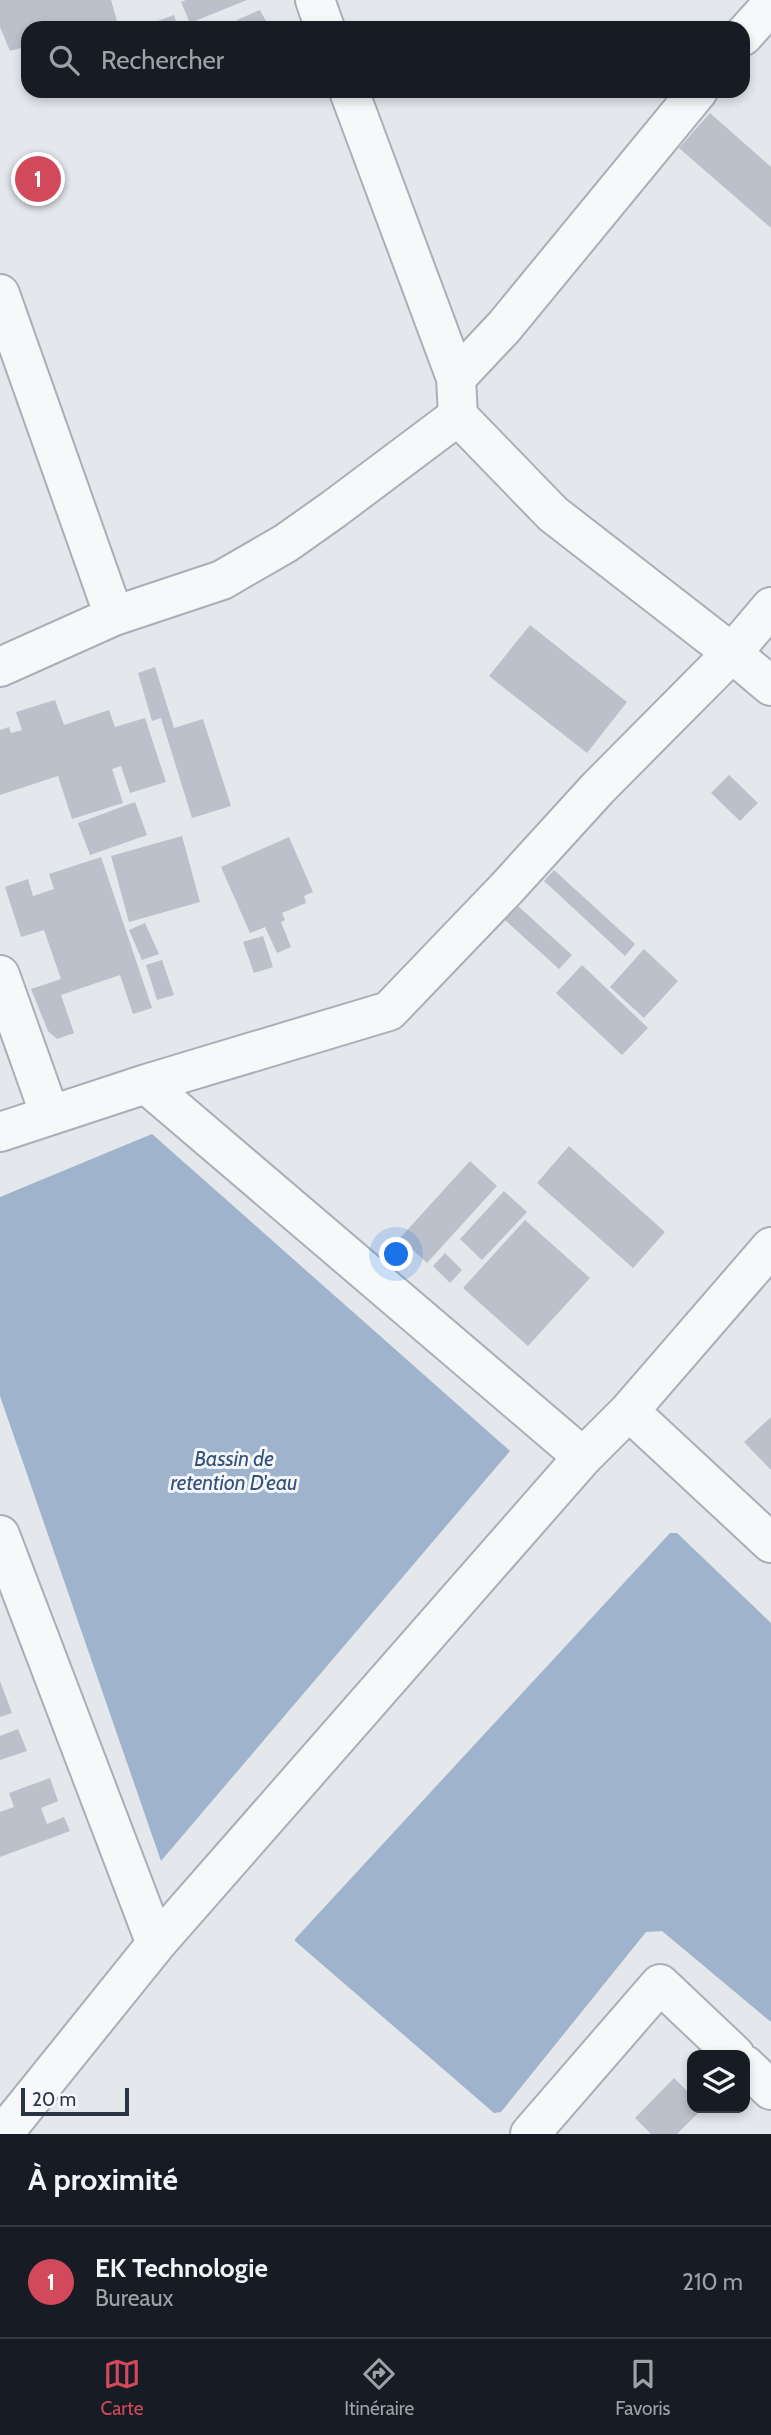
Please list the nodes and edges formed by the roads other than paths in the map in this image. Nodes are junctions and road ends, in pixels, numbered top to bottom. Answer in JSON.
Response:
{"nodes":[{"id":1,"x":315,"y":0,"type":"edge"},
{"id":2,"x":322,"y":21,"type":"edge"},
{"id":3,"x":352,"y":98,"type":"edge"},
{"id":4,"x":692,"y":98,"type":"edge"},
{"id":5,"x":0,"y":294,"type":"edge"},
{"id":6,"x":456,"y":378,"type":"junction"},
{"id":7,"x":458,"y":416,"type":"junction"},
{"id":8,"x":771,"y":607,"type":"edge"},
{"id":9,"x":114,"y":616,"type":"junction"},
{"id":10,"x":732,"y":653,"type":"junction"},
{"id":11,"x":0,"y":667,"type":"edge"},
{"id":12,"x":771,"y":686,"type":"edge"},
{"id":13,"x":0,"y":975,"type":"edge"},
{"id":14,"x":146,"y":1084,"type":"junction"},
{"id":15,"x":50,"y":1115,"type":"junction"},
{"id":16,"x":0,"y":1132,"type":"edge"},
{"id":17,"x":771,"y":1247,"type":"edge"},
{"id":18,"x":629,"y":1411,"type":"junction"},
{"id":19,"x":583,"y":1457,"type":"junction"},
{"id":20,"x":0,"y":1535,"type":"edge"},
{"id":21,"x":771,"y":1544,"type":"edge"},
{"id":22,"x":156,"y":1944,"type":"junction"},
{"id":23,"x":730,"y":2050,"type":"edge"},
{"id":24,"x":750,"y":2070,"type":"edge"},
{"id":25,"x":771,"y":2090,"type":"edge"},
{"id":26,"x":3,"y":2134,"type":"edge"},
{"id":27,"x":530,"y":2134,"type":"edge"}],
"edges":[{"from":1,"to":2,"type":"street"},
{"from":3,"to":6,"type":"street"},
{"from":4,"to":6,"type":"street"},
{"from":5,"to":9,"type":"street"},
{"from":6,"to":7,"type":"street"},
{"from":7,"to":9,"type":"street"},
{"from":7,"to":10,"type":"street"},
{"from":8,"to":10,"type":"street"},
{"from":9,"to":11,"type":"street"},
{"from":10,"to":12,"type":"street"},
{"from":10,"to":14,"type":"street"},
{"from":13,"to":15,"type":"street"},
{"from":14,"to":15,"type":"street"},
{"from":14,"to":19,"type":"street"},
{"from":15,"to":16,"type":"street"},
{"from":17,"to":18,"type":"street"},
{"from":18,"to":19,"type":"street"},
{"from":18,"to":21,"type":"street"},
{"from":19,"to":22,"type":"street"},
{"from":20,"to":22,"type":"street"},
{"from":22,"to":26,"type":"street"},
{"from":23,"to":27,"type":"street"},
{"from":24,"to":25,"type":"street"}]}
